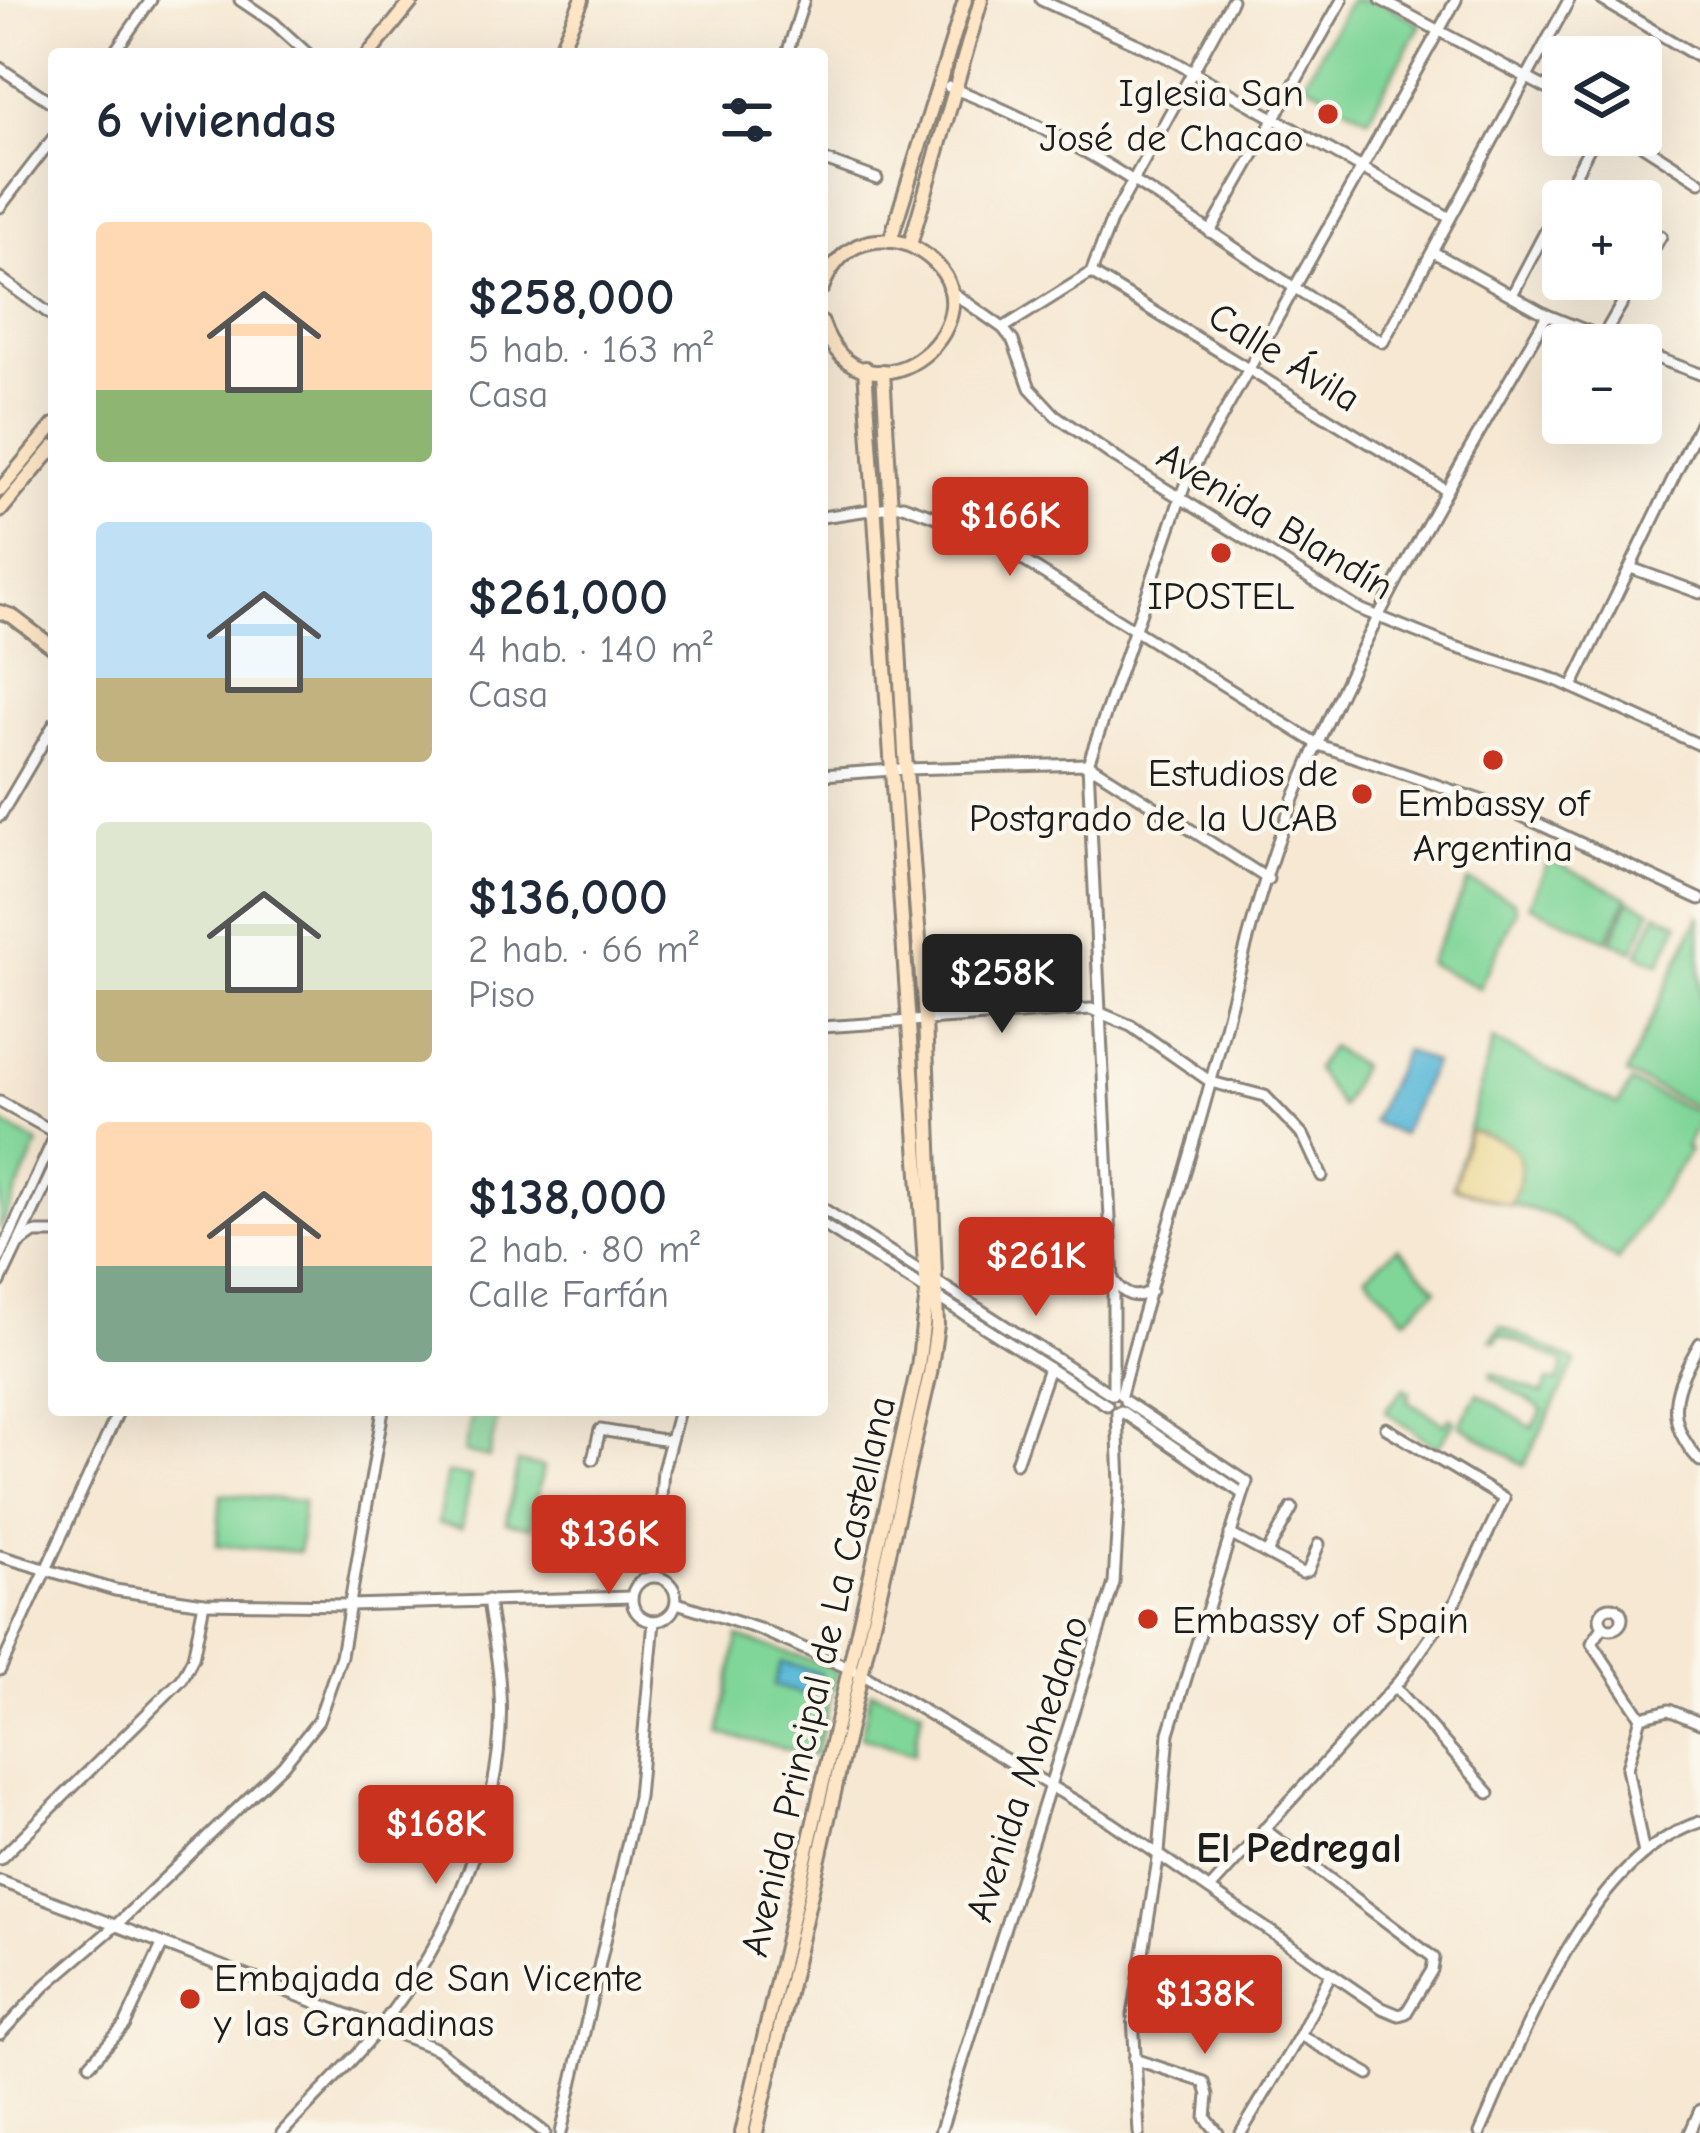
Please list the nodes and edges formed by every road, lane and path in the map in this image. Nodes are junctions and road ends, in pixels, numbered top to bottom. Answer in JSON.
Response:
{"nodes":[{"id":1,"x":151,"y":0,"type":"edge"},
{"id":2,"x":240,"y":0,"type":"edge"},
{"id":3,"x":413,"y":0,"type":"edge"},
{"id":4,"x":582,"y":0,"type":"edge"},
{"id":5,"x":804,"y":0,"type":"edge"},
{"id":6,"x":965,"y":0,"type":"edge"},
{"id":7,"x":981,"y":0,"type":"edge"},
{"id":8,"x":1041,"y":0,"type":"edge"},
{"id":9,"x":1232,"y":0,"type":"edge"},
{"id":10,"x":1342,"y":0,"type":"edge"},
{"id":11,"x":1381,"y":0,"type":"edge"},
{"id":12,"x":1456,"y":0,"type":"edge"},
{"id":13,"x":1569,"y":0,"type":"edge"},
{"id":14,"x":1602,"y":0,"type":"edge"},
{"id":15,"x":1440,"y":32,"type":"junction"},
{"id":16,"x":117,"y":48,"type":"edge"},
{"id":17,"x":301,"y":48,"type":"edge"},
{"id":18,"x":373,"y":48,"type":"edge"},
{"id":19,"x":561,"y":48,"type":"edge"},
{"id":20,"x":789,"y":48,"type":"edge"},
{"id":21,"x":1700,"y":58,"type":"edge"},
{"id":22,"x":0,"y":68,"type":"edge"},
{"id":23,"x":1192,"y":72,"type":"junction"},
{"id":24,"x":1527,"y":76,"type":"junction"},
{"id":25,"x":939,"y":83,"type":"junction"},
{"id":26,"x":1542,"y":85,"type":"edge"},
{"id":27,"x":953,"y":88,"type":"junction"},
{"id":28,"x":48,"y":100,"type":"edge"},
{"id":29,"x":1274,"y":118,"type":"junction"},
{"id":30,"x":48,"y":145,"type":"edge"},
{"id":31,"x":1585,"y":156,"type":"edge"},
{"id":32,"x":1660,"y":156,"type":"edge"},
{"id":33,"x":828,"y":161,"type":"edge"},
{"id":34,"x":1362,"y":170,"type":"junction"},
{"id":35,"x":877,"y":179,"type":"dead end"},
{"id":36,"x":1133,"y":182,"type":"junction"},
{"id":37,"x":1700,"y":182,"type":"edge"},
{"id":38,"x":0,"y":207,"type":"edge"},
{"id":39,"x":1450,"y":218,"type":"junction"},
{"id":40,"x":1210,"y":232,"type":"junction"},
{"id":41,"x":890,"y":241,"type":"junction"},
{"id":42,"x":910,"y":245,"type":"junction"},
{"id":43,"x":1433,"y":252,"type":"junction"},
{"id":44,"x":828,"y":268,"type":"edge"},
{"id":45,"x":1091,"y":273,"type":"junction"},
{"id":46,"x":0,"y":278,"type":"edge"},
{"id":47,"x":949,"y":290,"type":"junction"},
{"id":48,"x":1294,"y":290,"type":"junction"},
{"id":49,"x":1512,"y":295,"type":"junction"},
{"id":50,"x":48,"y":313,"type":"edge"},
{"id":51,"x":1547,"y":315,"type":"junction"},
{"id":52,"x":1569,"y":324,"type":"edge"},
{"id":53,"x":1003,"y":328,"type":"junction"},
{"id":54,"x":828,"y":332,"type":"edge"},
{"id":55,"x":1662,"y":360,"type":"edge"},
{"id":56,"x":865,"y":368,"type":"junction"},
{"id":57,"x":1251,"y":369,"type":"junction"},
{"id":58,"x":884,"y":371,"type":"junction"},
{"id":59,"x":1700,"y":374,"type":"edge"},
{"id":60,"x":1700,"y":423,"type":"edge"},
{"id":61,"x":48,"y":432,"type":"edge"},
{"id":62,"x":48,"y":454,"type":"edge"},
{"id":63,"x":0,"y":490,"type":"edge"},
{"id":64,"x":1446,"y":490,"type":"junction"},
{"id":65,"x":1179,"y":498,"type":"junction"},
{"id":66,"x":883,"y":507,"type":"junction"},
{"id":67,"x":0,"y":511,"type":"edge"},
{"id":68,"x":828,"y":516,"type":"edge"},
{"id":69,"x":1631,"y":568,"type":"junction"},
{"id":70,"x":1700,"y":593,"type":"edge"},
{"id":71,"x":0,"y":612,"type":"edge"},
{"id":72,"x":1380,"y":619,"type":"junction"},
{"id":73,"x":1134,"y":630,"type":"junction"},
{"id":74,"x":48,"y":643,"type":"edge"},
{"id":75,"x":1572,"y":687,"type":"junction"},
{"id":76,"x":48,"y":734,"type":"edge"},
{"id":77,"x":1319,"y":745,"type":"junction"},
{"id":78,"x":1700,"y":745,"type":"edge"},
{"id":79,"x":1088,"y":764,"type":"junction"},
{"id":80,"x":899,"y":769,"type":"junction"},
{"id":81,"x":828,"y":775,"type":"edge"},
{"id":82,"x":0,"y":817,"type":"edge"},
{"id":83,"x":1268,"y":880,"type":"junction"},
{"id":84,"x":1700,"y":899,"type":"edge"},
{"id":85,"x":1100,"y":1012,"type":"junction"},
{"id":86,"x":925,"y":1018,"type":"junction"},
{"id":87,"x":910,"y":1019,"type":"junction"},
{"id":88,"x":828,"y":1027,"type":"edge"},
{"id":89,"x":1211,"y":1082,"type":"junction"},
{"id":90,"x":0,"y":1102,"type":"edge"},
{"id":91,"x":48,"y":1131,"type":"edge"},
{"id":92,"x":48,"y":1149,"type":"edge"},
{"id":93,"x":1322,"y":1176,"type":"dead end"},
{"id":94,"x":48,"y":1180,"type":"edge"},
{"id":95,"x":828,"y":1212,"type":"edge"},
{"id":96,"x":828,"y":1226,"type":"edge"},
{"id":97,"x":48,"y":1233,"type":"edge"},
{"id":98,"x":16,"y":1247,"type":"junction"},
{"id":99,"x":0,"y":1257,"type":"edge"},
{"id":100,"x":1113,"y":1280,"type":"junction"},
{"id":101,"x":0,"y":1282,"type":"edge"},
{"id":102,"x":932,"y":1287,"type":"junction"},
{"id":103,"x":1151,"y":1291,"type":"junction"},
{"id":104,"x":1700,"y":1342,"type":"edge"},
{"id":105,"x":1048,"y":1368,"type":"junction"},
{"id":106,"x":1116,"y":1402,"type":"junction"},
{"id":107,"x":116,"y":1416,"type":"edge"},
{"id":108,"x":382,"y":1416,"type":"edge"},
{"id":109,"x":677,"y":1416,"type":"edge"},
{"id":110,"x":1386,"y":1428,"type":"dead end"},
{"id":111,"x":669,"y":1441,"type":"junction"},
{"id":112,"x":593,"y":1459,"type":"dead end"},
{"id":113,"x":1700,"y":1461,"type":"edge"},
{"id":114,"x":1016,"y":1463,"type":"dead end"},
{"id":115,"x":1292,"y":1508,"type":"dead end"},
{"id":116,"x":1230,"y":1534,"type":"junction"},
{"id":117,"x":1319,"y":1544,"type":"dead end"},
{"id":118,"x":1268,"y":1553,"type":"junction"},
{"id":119,"x":0,"y":1556,"type":"edge"},
{"id":120,"x":45,"y":1573,"type":"junction"},
{"id":121,"x":655,"y":1576,"type":"junction"},
{"id":122,"x":632,"y":1597,"type":"junction"},
{"id":123,"x":488,"y":1600,"type":"junction"},
{"id":124,"x":204,"y":1603,"type":"junction"},
{"id":125,"x":676,"y":1603,"type":"junction"},
{"id":126,"x":349,"y":1605,"type":"junction"},
{"id":127,"x":654,"y":1621,"type":"junction"},
{"id":128,"x":1603,"y":1627,"type":"dead end"},
{"id":129,"x":0,"y":1670,"type":"edge"},
{"id":130,"x":855,"y":1671,"type":"junction"},
{"id":131,"x":1395,"y":1687,"type":"junction"},
{"id":132,"x":1641,"y":1717,"type":"junction"},
{"id":133,"x":1700,"y":1723,"type":"edge"},
{"id":134,"x":1052,"y":1789,"type":"junction"},
{"id":135,"x":1489,"y":1793,"type":"dead end"},
{"id":136,"x":1700,"y":1822,"type":"edge"},
{"id":137,"x":1264,"y":1829,"type":"junction"},
{"id":138,"x":1159,"y":1853,"type":"junction"},
{"id":139,"x":1644,"y":1854,"type":"junction"},
{"id":140,"x":0,"y":1858,"type":"edge"},
{"id":141,"x":0,"y":1881,"type":"edge"},
{"id":142,"x":1210,"y":1888,"type":"junction"},
{"id":143,"x":114,"y":1927,"type":"junction"},
{"id":144,"x":161,"y":1945,"type":"junction"},
{"id":145,"x":1330,"y":1972,"type":"junction"},
{"id":146,"x":378,"y":2029,"type":"junction"},
{"id":147,"x":0,"y":2034,"type":"edge"},
{"id":148,"x":1300,"y":2035,"type":"junction"},
{"id":149,"x":1134,"y":2059,"type":"junction"},
{"id":150,"x":90,"y":2064,"type":"dead end"},
{"id":151,"x":1369,"y":2074,"type":"dead end"},
{"id":152,"x":1700,"y":2110,"type":"edge"},
{"id":153,"x":282,"y":2133,"type":"edge"},
{"id":154,"x":545,"y":2133,"type":"edge"},
{"id":155,"x":561,"y":2133,"type":"edge"},
{"id":156,"x":742,"y":2133,"type":"edge"},
{"id":157,"x":756,"y":2133,"type":"edge"},
{"id":158,"x":940,"y":2133,"type":"edge"},
{"id":159,"x":1139,"y":2133,"type":"edge"},
{"id":160,"x":1218,"y":2133,"type":"edge"},
{"id":161,"x":1241,"y":2133,"type":"edge"},
{"id":162,"x":1480,"y":2133,"type":"edge"},
{"id":163,"x":1690,"y":2133,"type":"edge"}],
"edges":[{"from":1,"to":16,"type":"street"},
{"from":2,"to":17,"type":"street"},
{"from":3,"to":18,"type":"street"},
{"from":4,"to":19,"type":"street"},
{"from":5,"to":20,"type":"street"},
{"from":6,"to":25,"type":"street"},
{"from":7,"to":27,"type":"street"},
{"from":8,"to":23,"type":"street"},
{"from":9,"to":23,"type":"street"},
{"from":10,"to":29,"type":"street"},
{"from":11,"to":15,"type":"street"},
{"from":12,"to":15,"type":"street","name":"Avenida Mohedano"},
{"from":13,"to":24,"type":"street"},
{"from":14,"to":21,"type":"street"},
{"from":15,"to":24,"type":"street"},
{"from":15,"to":34,"type":"street","name":"Avenida Mohedano"},
{"from":22,"to":28,"type":"street"},
{"from":23,"to":29,"type":"street"},
{"from":23,"to":36,"type":"street"},
{"from":24,"to":26,"type":"street"},
{"from":24,"to":39,"type":"street"},
{"from":25,"to":27,"type":"street"},
{"from":25,"to":41,"type":"street"},
{"from":27,"to":36,"type":"street"},
{"from":27,"to":42,"type":"street"},
{"from":29,"to":34,"type":"street"},
{"from":29,"to":40,"type":"street"},
{"from":30,"to":38,"type":"street"},
{"from":31,"to":49,"type":"street"},
{"from":32,"to":37,"type":"street"},
{"from":33,"to":35,"type":"street"},
{"from":34,"to":39,"type":"street"},
{"from":34,"to":48,"type":"street","name":"Avenida Mohedano"},
{"from":36,"to":40,"type":"street"},
{"from":36,"to":45,"type":"street"},
{"from":39,"to":43,"type":"street"},
{"from":40,"to":48,"type":"street"},
{"from":41,"to":42,"type":"street"},
{"from":41,"to":44,"type":"street"},
{"from":42,"to":47,"type":"street"},
{"from":43,"to":48,"type":"street"},
{"from":43,"to":49,"type":"street"},
{"from":45,"to":53,"type":"street"},
{"from":45,"to":57,"type":"street","name":"Calle Ávila"},
{"from":46,"to":50,"type":"street"},
{"from":47,"to":53,"type":"street","name":"Avenida Blandín"},
{"from":47,"to":58,"type":"street"},
{"from":48,"to":57,"type":"street","name":"Avenida Mohedano"},
{"from":49,"to":51,"type":"street"},
{"from":51,"to":52,"type":"street"},
{"from":51,"to":64,"type":"street"},
{"from":53,"to":65,"type":"street","name":"Avenida Blandín"},
{"from":54,"to":56,"type":"street"},
{"from":55,"to":59,"type":"street"},
{"from":56,"to":58,"type":"street"},
{"from":56,"to":66,"type":"street","name":"Avenida Principal de La Castellana"},
{"from":57,"to":64,"type":"street","name":"Calle Ávila"},
{"from":57,"to":65,"type":"street","name":"Avenida Mohedano"},
{"from":58,"to":66,"type":"street","name":"Avenida Principal de La Castellana"},
{"from":60,"to":69,"type":"street"},
{"from":61,"to":63,"type":"street"},
{"from":62,"to":67,"type":"street"},
{"from":64,"to":72,"type":"street"},
{"from":65,"to":72,"type":"street","name":"Avenida Blandín"},
{"from":65,"to":73,"type":"street","name":"Avenida Mohedano"},
{"from":66,"to":68,"type":"street"},
{"from":66,"to":73,"type":"street"},
{"from":66,"to":80,"type":"street","name":"Avenida Principal de La Castellana"},
{"from":69,"to":70,"type":"street"},
{"from":69,"to":75,"type":"street"},
{"from":71,"to":74,"type":"street"},
{"from":72,"to":75,"type":"street","name":"Avenida Blandín"},
{"from":72,"to":77,"type":"street"},
{"from":73,"to":77,"type":"street"},
{"from":73,"to":79,"type":"street","name":"Avenida Mohedano"},
{"from":75,"to":78,"type":"street","name":"Avenida Blandín"},
{"from":76,"to":82,"type":"street"},
{"from":77,"to":83,"type":"street"},
{"from":77,"to":84,"type":"street"},
{"from":79,"to":80,"type":"street"},
{"from":79,"to":83,"type":"street"},
{"from":79,"to":85,"type":"street","name":"Avenida Mohedano"},
{"from":80,"to":81,"type":"street"},
{"from":80,"to":86,"type":"street","name":"Avenida Principal de La Castellana"},
{"from":80,"to":87,"type":"street","name":"Avenida Principal de La Castellana"},
{"from":83,"to":89,"type":"street"},
{"from":85,"to":86,"type":"street"},
{"from":85,"to":89,"type":"street"},
{"from":85,"to":100,"type":"street","name":"Avenida Mohedano"},
{"from":86,"to":87,"type":"street"},
{"from":86,"to":102,"type":"street","name":"Avenida Principal de La Castellana"},
{"from":87,"to":88,"type":"street"},
{"from":87,"to":102,"type":"street","name":"Avenida Principal de La Castellana"},
{"from":89,"to":93,"type":"street"},
{"from":89,"to":103,"type":"street"},
{"from":90,"to":91,"type":"street"},
{"from":92,"to":99,"type":"street"},
{"from":94,"to":98,"type":"street"},
{"from":95,"to":102,"type":"street"},
{"from":96,"to":102,"type":"street"},
{"from":97,"to":98,"type":"street"},
{"from":98,"to":101,"type":"street"},
{"from":100,"to":103,"type":"street"},
{"from":100,"to":106,"type":"street","name":"Avenida Mohedano"},
{"from":102,"to":105,"type":"street"},
{"from":102,"to":106,"type":"street"},
{"from":102,"to":130,"type":"street","name":"Avenida Principal de La Castellana"},
{"from":103,"to":106,"type":"street"},
{"from":104,"to":113,"type":"street"},
{"from":105,"to":106,"type":"street"},
{"from":105,"to":114,"type":"street"},
{"from":106,"to":116,"type":"street"},
{"from":106,"to":134,"type":"street","name":"Avenida Mohedano"},
{"from":107,"to":120,"type":"street"},
{"from":108,"to":126,"type":"street"},
{"from":109,"to":111,"type":"street"},
{"from":110,"to":131,"type":"street"},
{"from":111,"to":112,"type":"street"},
{"from":111,"to":121,"type":"street"},
{"from":115,"to":118,"type":"street"},
{"from":116,"to":118,"type":"street"},
{"from":116,"to":138,"type":"street"},
{"from":117,"to":118,"type":"street"},
{"from":119,"to":120,"type":"street"},
{"from":120,"to":124,"type":"street"},
{"from":120,"to":129,"type":"street"},
{"from":121,"to":122,"type":"street"},
{"from":121,"to":125,"type":"street"},
{"from":122,"to":123,"type":"street"},
{"from":122,"to":127,"type":"street"},
{"from":123,"to":126,"type":"street"},
{"from":123,"to":146,"type":"street"},
{"from":124,"to":126,"type":"street"},
{"from":124,"to":140,"type":"street"},
{"from":125,"to":127,"type":"street"},
{"from":125,"to":130,"type":"street"},
{"from":126,"to":143,"type":"street"},
{"from":127,"to":155,"type":"street"},
{"from":128,"to":132,"type":"street"},
{"from":130,"to":134,"type":"street"},
{"from":130,"to":156,"type":"street","name":"Avenida Principal de La Castellana"},
{"from":130,"to":157,"type":"street","name":"Avenida Principal de La Castellana"},
{"from":131,"to":135,"type":"street"},
{"from":131,"to":137,"type":"street"},
{"from":132,"to":133,"type":"street"},
{"from":132,"to":139,"type":"street"},
{"from":134,"to":138,"type":"street"},
{"from":134,"to":158,"type":"street","name":"Avenida Mohedano"},
{"from":136,"to":139,"type":"street"},
{"from":137,"to":142,"type":"street"},
{"from":137,"to":145,"type":"street"},
{"from":138,"to":142,"type":"street"},
{"from":138,"to":149,"type":"street"},
{"from":139,"to":162,"type":"street"},
{"from":141,"to":143,"type":"street"},
{"from":142,"to":145,"type":"street"},
{"from":143,"to":144,"type":"street"},
{"from":143,"to":147,"type":"street"},
{"from":144,"to":146,"type":"street"},
{"from":144,"to":150,"type":"street"},
{"from":145,"to":148,"type":"street"},
{"from":146,"to":153,"type":"street"},
{"from":146,"to":154,"type":"street"},
{"from":148,"to":151,"type":"street"},
{"from":148,"to":161,"type":"street"},
{"from":149,"to":159,"type":"street"},
{"from":149,"to":160,"type":"street"},
{"from":152,"to":163,"type":"street"}]}
